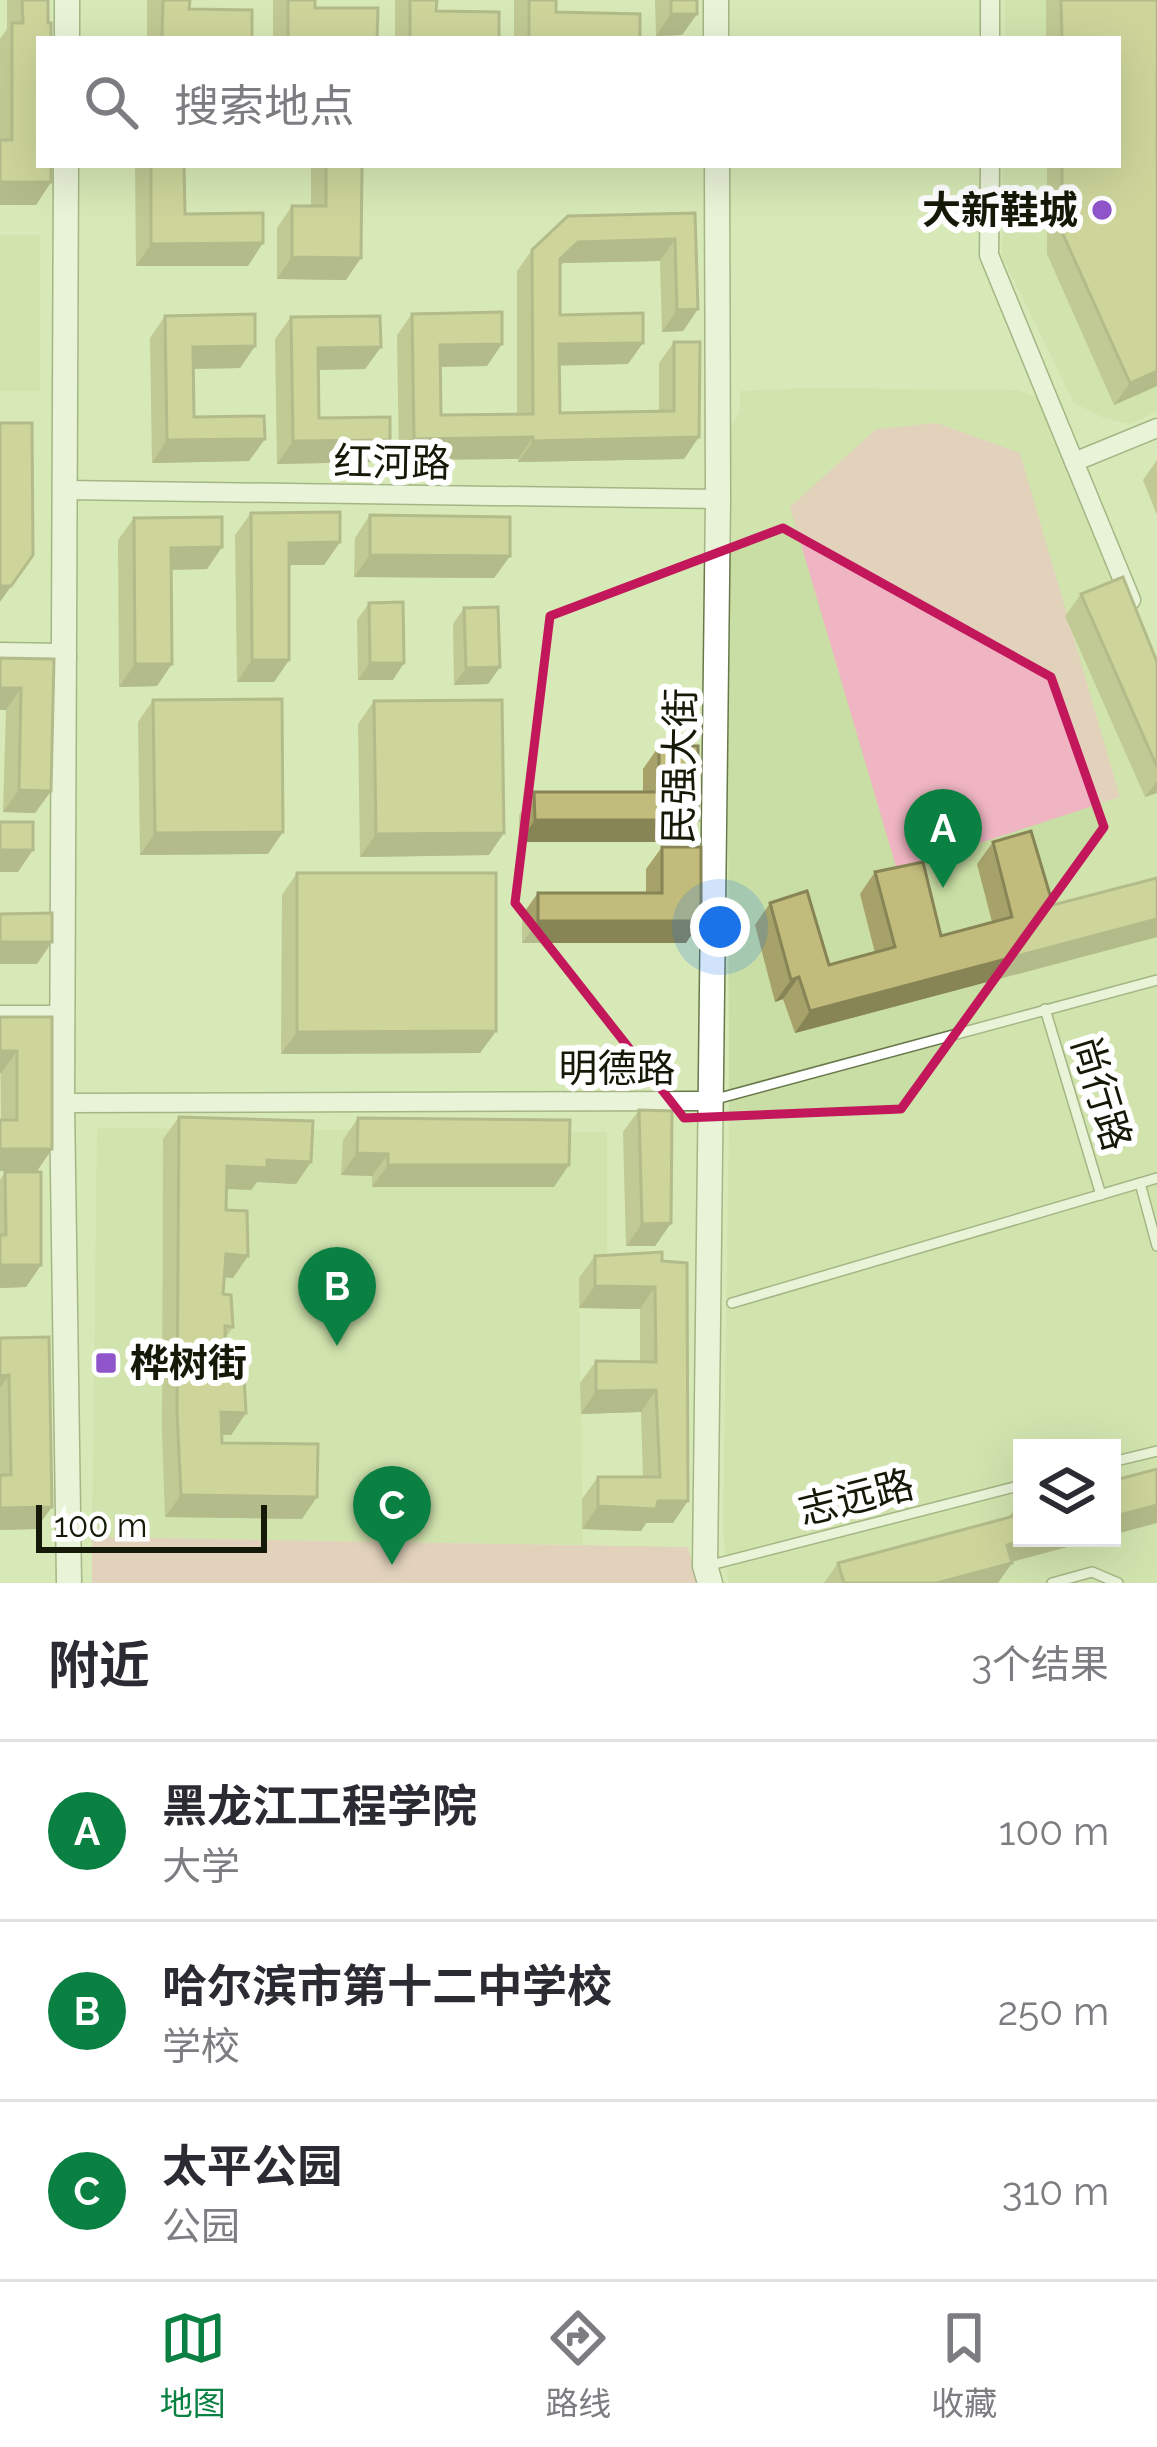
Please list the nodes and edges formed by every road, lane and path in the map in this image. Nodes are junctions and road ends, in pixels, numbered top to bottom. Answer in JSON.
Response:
{"nodes":[{"id":1,"x":67,"y":0,"type":"edge"},
{"id":2,"x":716,"y":0,"type":"edge"},
{"id":3,"x":990,"y":0,"type":"edge"},
{"id":4,"x":67,"y":36,"type":"edge"},
{"id":5,"x":716,"y":36,"type":"edge"},
{"id":6,"x":990,"y":36,"type":"edge"},
{"id":7,"x":66,"y":168,"type":"edge"},
{"id":8,"x":717,"y":168,"type":"edge"},
{"id":9,"x":990,"y":168,"type":"edge"},
{"id":10,"x":1157,"y":428,"type":"edge"},
{"id":11,"x":1074,"y":461,"type":"junction"},
{"id":12,"x":65,"y":490,"type":"junction"},
{"id":13,"x":718,"y":499,"type":"junction"},
{"id":14,"x":1140,"y":623,"type":"edge"},
{"id":15,"x":0,"y":655,"type":"edge"},
{"id":16,"x":64,"y":656,"type":"junction"},
{"id":17,"x":1157,"y":980,"type":"edge"},
{"id":18,"x":1045,"y":1009,"type":"junction"},
{"id":19,"x":0,"y":1015,"type":"edge"},
{"id":20,"x":62,"y":1016,"type":"junction"},
{"id":21,"x":710,"y":1101,"type":"junction"},
{"id":22,"x":62,"y":1103,"type":"junction"},
{"id":23,"x":1157,"y":1178,"type":"edge"},
{"id":24,"x":1140,"y":1183,"type":"junction"},
{"id":25,"x":1101,"y":1195,"type":"junction"},
{"id":26,"x":1157,"y":1246,"type":"edge"},
{"id":27,"x":732,"y":1303,"type":"dead end"},
{"id":28,"x":1157,"y":1451,"type":"edge"},
{"id":29,"x":1121,"y":1460,"type":"edge"},
{"id":30,"x":1013,"y":1488,"type":"edge"},
{"id":31,"x":707,"y":1575,"type":"edge"},
{"id":32,"x":69,"y":1583,"type":"edge"},
{"id":33,"x":1052,"y":1583,"type":"edge"},
{"id":34,"x":1118,"y":1583,"type":"edge"}],
"edges":[{"from":1,"to":4,"type":"street"},
{"from":2,"to":5,"type":"street"},
{"from":3,"to":6,"type":"street"},
{"from":7,"to":12,"type":"street"},
{"from":8,"to":13,"type":"street","name":"民强大街"},
{"from":9,"to":11,"type":"street"},
{"from":10,"to":11,"type":"street"},
{"from":11,"to":14,"type":"street"},
{"from":12,"to":13,"type":"street","name":"红河路"},
{"from":12,"to":16,"type":"street"},
{"from":13,"to":21,"type":"street","name":"民强大街"},
{"from":15,"to":16,"type":"street"},
{"from":16,"to":20,"type":"street"},
{"from":17,"to":18,"type":"lane","name":"明德路"},
{"from":18,"to":21,"type":"lane","name":"明德路"},
{"from":18,"to":25,"type":"lane","name":"尚行路"},
{"from":19,"to":20,"type":"street"},
{"from":20,"to":22,"type":"street"},
{"from":21,"to":22,"type":"street","name":"明德路"},
{"from":21,"to":31,"type":"street","name":"民强大街"},
{"from":22,"to":32,"type":"street"},
{"from":23,"to":24,"type":"lane"},
{"from":24,"to":25,"type":"lane"},
{"from":24,"to":26,"type":"lane"},
{"from":25,"to":27,"type":"lane"},
{"from":28,"to":29,"type":"lane"},
{"from":30,"to":31,"type":"lane","name":"志远路"},
{"from":33,"to":34,"type":"lane"}]}
